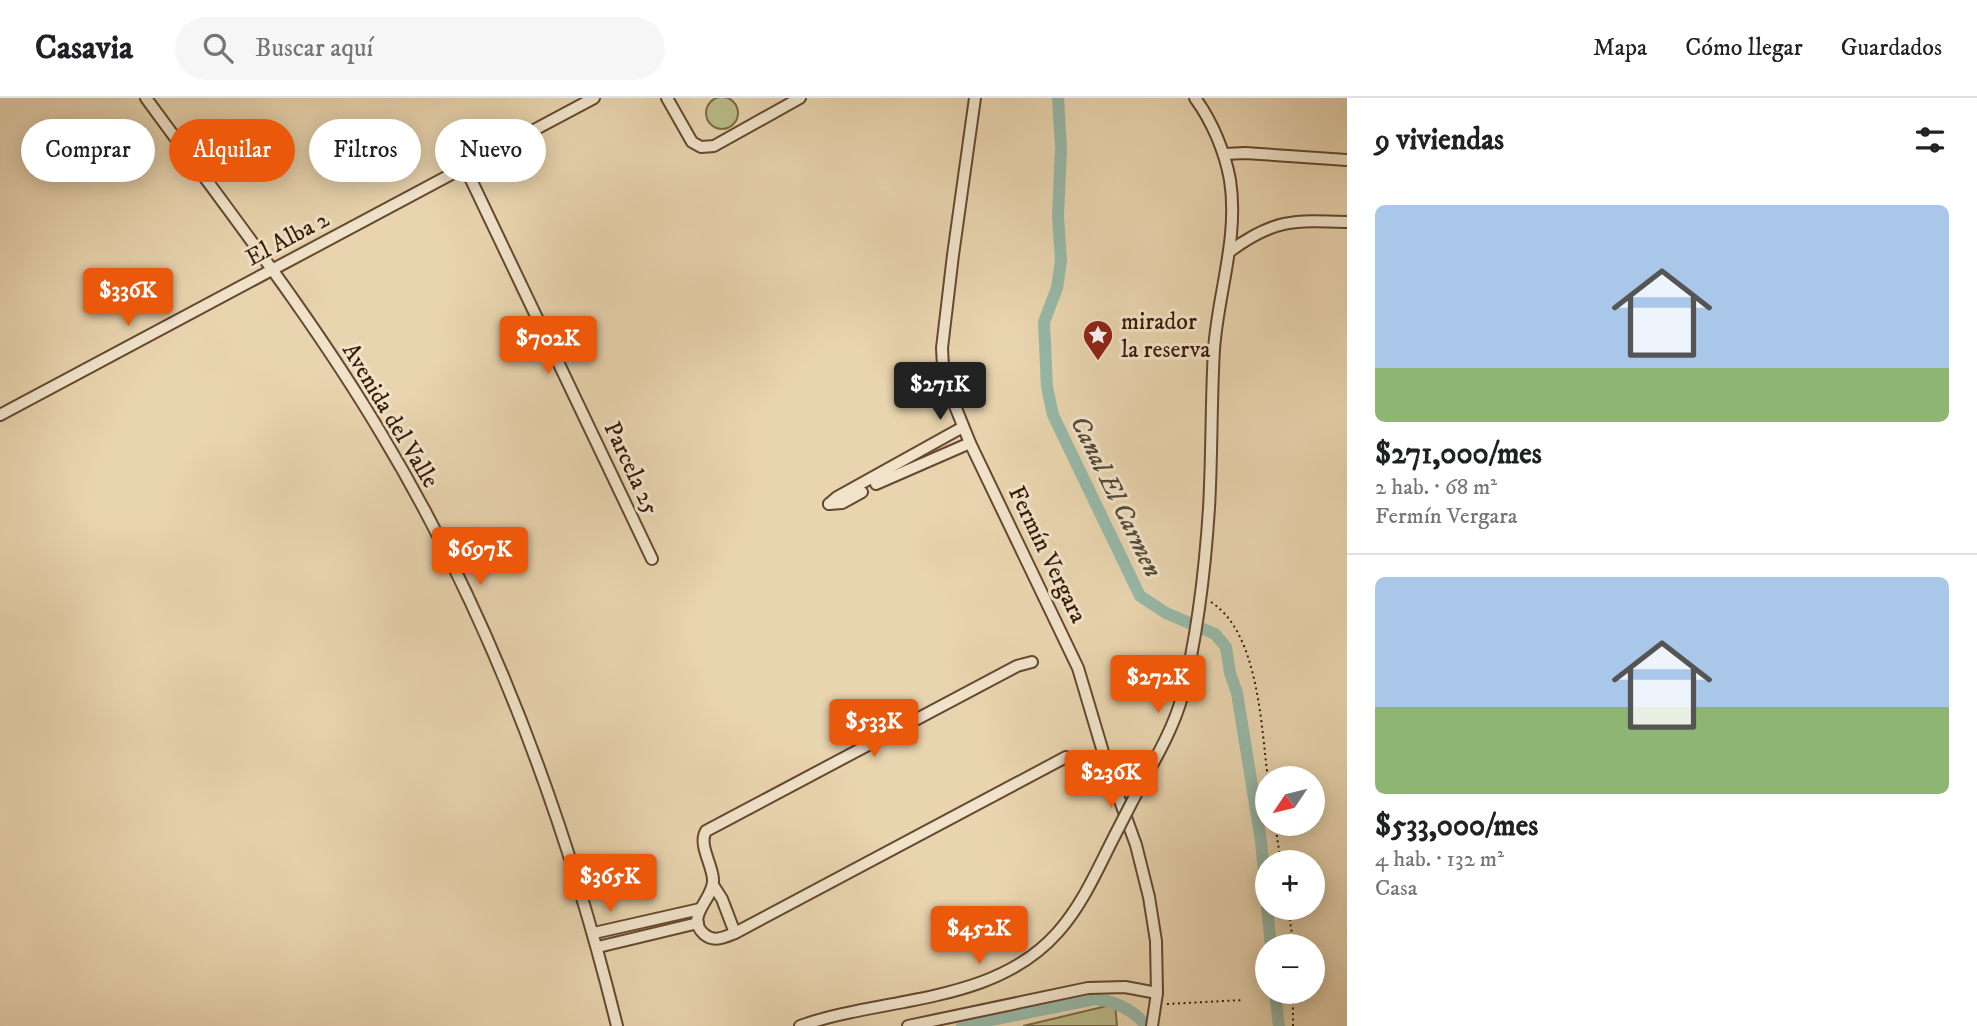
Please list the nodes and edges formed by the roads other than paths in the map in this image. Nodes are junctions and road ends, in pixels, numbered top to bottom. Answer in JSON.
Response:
{"nodes":[{"id":1,"x":146,"y":98,"type":"edge"},
{"id":2,"x":594,"y":98,"type":"edge"},
{"id":3,"x":667,"y":98,"type":"edge"},
{"id":4,"x":800,"y":98,"type":"edge"},
{"id":5,"x":975,"y":98,"type":"edge"},
{"id":6,"x":1195,"y":98,"type":"edge"},
{"id":7,"x":546,"y":124,"type":"edge"},
{"id":8,"x":1224,"y":154,"type":"junction"},
{"id":9,"x":1347,"y":160,"type":"edge"},
{"id":10,"x":437,"y":182,"type":"edge"},
{"id":11,"x":472,"y":182,"type":"edge"},
{"id":12,"x":1347,"y":222,"type":"edge"},
{"id":13,"x":1229,"y":252,"type":"junction"},
{"id":14,"x":271,"y":270,"type":"junction"},
{"id":15,"x":0,"y":415,"type":"edge"},
{"id":16,"x":963,"y":428,"type":"junction"},
{"id":17,"x":970,"y":443,"type":"junction"},
{"id":18,"x":652,"y":559,"type":"dead end"},
{"id":19,"x":1032,"y":662,"type":"dead end"},
{"id":20,"x":1066,"y":757,"type":"dead end"},
{"id":21,"x":713,"y":885,"type":"junction"},
{"id":22,"x":700,"y":909,"type":"junction"},
{"id":23,"x":698,"y":923,"type":"junction"},
{"id":24,"x":594,"y":933,"type":"junction"},
{"id":25,"x":735,"y":933,"type":"junction"},
{"id":26,"x":598,"y":947,"type":"junction"},
{"id":27,"x":1157,"y":998,"type":"junction"},
{"id":28,"x":1154,"y":1025,"type":"edge"},
{"id":29,"x":617,"y":1026,"type":"edge"},
{"id":30,"x":800,"y":1026,"type":"edge"},
{"id":31,"x":908,"y":1026,"type":"edge"}],
"edges":[{"from":1,"to":14,"type":"street","name":"Avenida del Valle"},
{"from":2,"to":7,"type":"street","name":"El Alba 2"},
{"from":3,"to":4,"type":"street"},
{"from":5,"to":16,"type":"street","name":"Fermín Vergara"},
{"from":6,"to":8,"type":"street"},
{"from":8,"to":9,"type":"street"},
{"from":8,"to":13,"type":"street"},
{"from":10,"to":14,"type":"street","name":"El Alba 2"},
{"from":11,"to":18,"type":"street","name":"Parcela 25"},
{"from":12,"to":13,"type":"street"},
{"from":13,"to":30,"type":"street","bridge":true},
{"from":14,"to":15,"type":"street","name":"El Alba 2"},
{"from":14,"to":24,"type":"street","name":"Avenida del Valle"},
{"from":16,"to":17,"type":"street","name":"Fermín Vergara"},
{"from":16,"to":17,"type":"street"},
{"from":17,"to":27,"type":"street","name":"Fermín Vergara"},
{"from":19,"to":21,"type":"street"},
{"from":20,"to":25,"type":"street"},
{"from":21,"to":22,"type":"street"},
{"from":21,"to":25,"type":"street"},
{"from":22,"to":23,"type":"street"},
{"from":22,"to":24,"type":"street"},
{"from":23,"to":25,"type":"street"},
{"from":23,"to":26,"type":"street"},
{"from":24,"to":26,"type":"street","name":"Avenida del Valle"},
{"from":26,"to":29,"type":"street","name":"Avenida del Valle"},
{"from":27,"to":28,"type":"street","name":"Fermín Vergara"},
{"from":27,"to":31,"type":"street"}]}
